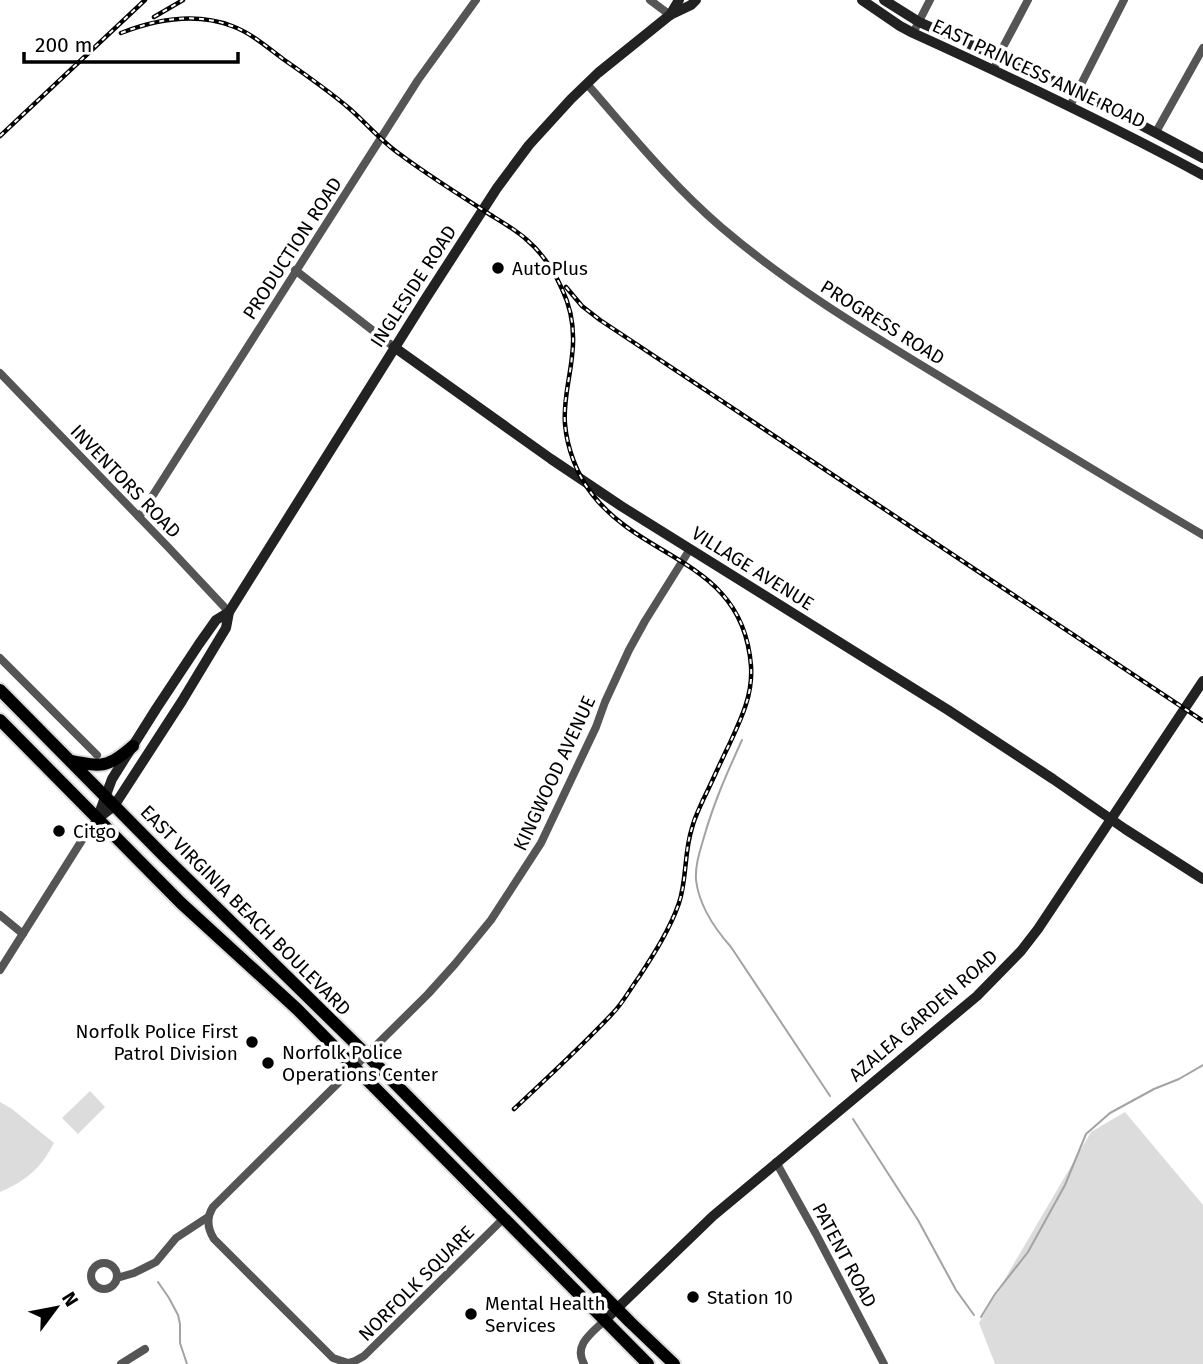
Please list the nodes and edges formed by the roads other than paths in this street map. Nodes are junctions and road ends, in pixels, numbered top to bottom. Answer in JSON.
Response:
{"nodes":[{"id":1,"x":476,"y":0,"type":"edge"},
{"id":2,"x":650,"y":0,"type":"edge"},
{"id":3,"x":679,"y":0,"type":"edge"},
{"id":4,"x":696,"y":0,"type":"edge"},
{"id":5,"x":862,"y":0,"type":"edge"},
{"id":6,"x":884,"y":0,"type":"edge"},
{"id":7,"x":930,"y":0,"type":"edge"},
{"id":8,"x":1028,"y":0,"type":"edge"},
{"id":9,"x":1124,"y":0,"type":"edge"},
{"id":10,"x":670,"y":15,"type":"junction"},
{"id":11,"x":919,"y":22,"type":"junction"},
{"id":12,"x":913,"y":33,"type":"junction"},
{"id":13,"x":1203,"y":48,"type":"edge"},
{"id":14,"x":999,"y":57,"type":"junction"},
{"id":15,"x":994,"y":69,"type":"junction"},
{"id":16,"x":586,"y":84,"type":"junction"},
{"id":17,"x":1077,"y":91,"type":"junction"},
{"id":18,"x":1070,"y":106,"type":"junction"},
{"id":19,"x":1156,"y":132,"type":"junction"},
{"id":20,"x":1203,"y":158,"type":"edge"},
{"id":21,"x":1203,"y":175,"type":"edge"},
{"id":22,"x":295,"y":270,"type":"junction"},
{"id":23,"x":394,"y":347,"type":"junction"},
{"id":24,"x":0,"y":373,"type":"edge"},
{"id":25,"x":139,"y":517,"type":"junction"},
{"id":26,"x":1203,"y":535,"type":"edge"},
{"id":27,"x":690,"y":550,"type":"junction"},
{"id":28,"x":229,"y":612,"type":"junction"},
{"id":29,"x":0,"y":658,"type":"edge"},
{"id":30,"x":1203,"y":681,"type":"edge"},
{"id":31,"x":1,"y":692,"type":"edge"},
{"id":32,"x":0,"y":720,"type":"edge"},
{"id":33,"x":133,"y":747,"type":"junction"},
{"id":34,"x":97,"y":755,"type":"dead end"},
{"id":35,"x":71,"y":761,"type":"junction"},
{"id":36,"x":104,"y":796,"type":"junction"},
{"id":37,"x":114,"y":806,"type":"junction"},
{"id":38,"x":97,"y":819,"type":"junction"},
{"id":39,"x":1111,"y":820,"type":"junction"},
{"id":40,"x":1203,"y":879,"type":"edge"},
{"id":41,"x":0,"y":915,"type":"edge"},
{"id":42,"x":23,"y":934,"type":"junction"},
{"id":43,"x":0,"y":970,"type":"edge"},
{"id":44,"x":366,"y":1054,"type":"junction"},
{"id":45,"x":353,"y":1067,"type":"junction"},
{"id":46,"x":776,"y":1162,"type":"junction"},
{"id":47,"x":208,"y":1217,"type":"junction"},
{"id":48,"x":503,"y":1219,"type":"junction"},
{"id":49,"x":117,"y":1278,"type":"dead end"},
{"id":50,"x":617,"y":1309,"type":"junction"},
{"id":51,"x":604,"y":1321,"type":"junction"},
{"id":52,"x":655,"y":1346,"type":"junction"},
{"id":53,"x":145,"y":1349,"type":"dead end"},
{"id":54,"x":646,"y":1362,"type":"edge"},
{"id":55,"x":348,"y":1363,"type":"edge"},
{"id":56,"x":121,"y":1364,"type":"edge"},
{"id":57,"x":584,"y":1364,"type":"edge"},
{"id":58,"x":674,"y":1364,"type":"edge"},
{"id":59,"x":884,"y":1364,"type":"edge"}],
"edges":[{"from":1,"to":22,"type":"street","name":"PRODUCTION ROAD"},
{"from":2,"to":10,"type":"street"},
{"from":3,"to":10,"type":"street","name":"INGLESIDE ROAD"},
{"from":4,"to":10,"type":"street","name":"INGLESIDE ROAD"},
{"from":5,"to":12,"type":"street","name":"EAST PRINCESS ANNE ROAD"},
{"from":6,"to":11,"type":"street","name":"EAST PRINCESS ANNE ROAD"},
{"from":7,"to":11,"type":"street"},
{"from":8,"to":14,"type":"street"},
{"from":9,"to":17,"type":"street"},
{"from":10,"to":16,"type":"street","name":"INGLESIDE ROAD"},
{"from":11,"to":12,"type":"street"},
{"from":11,"to":14,"type":"street","name":"EAST PRINCESS ANNE ROAD"},
{"from":12,"to":15,"type":"street","name":"EAST PRINCESS ANNE ROAD"},
{"from":13,"to":19,"type":"street"},
{"from":14,"to":15,"type":"street"},
{"from":14,"to":17,"type":"street","name":"EAST PRINCESS ANNE ROAD"},
{"from":15,"to":18,"type":"street","name":"EAST PRINCESS ANNE ROAD"},
{"from":16,"to":23,"type":"street","name":"INGLESIDE ROAD"},
{"from":16,"to":26,"type":"street","name":"PROGRESS ROAD"},
{"from":17,"to":18,"type":"street"},
{"from":17,"to":19,"type":"street","name":"EAST PRINCESS ANNE ROAD"},
{"from":18,"to":21,"type":"street","name":"EAST PRINCESS ANNE ROAD"},
{"from":19,"to":20,"type":"street","name":"EAST PRINCESS ANNE ROAD"},
{"from":22,"to":23,"type":"street","name":"VILLAGE AVENUE"},
{"from":22,"to":25,"type":"street","name":"PRODUCTION ROAD"},
{"from":23,"to":27,"type":"street","name":"VILLAGE AVENUE"},
{"from":23,"to":28,"type":"street","name":"INGLESIDE ROAD"},
{"from":24,"to":25,"type":"street","name":"INVENTORS ROAD"},
{"from":25,"to":28,"type":"street","name":"INVENTORS ROAD"},
{"from":27,"to":39,"type":"street","name":"VILLAGE AVENUE"},
{"from":27,"to":44,"type":"street","name":"KINGWOOD AVENUE"},
{"from":28,"to":33,"type":"street","name":"INGLESIDE ROAD"},
{"from":28,"to":37,"type":"street","name":"INGLESIDE ROAD"},
{"from":29,"to":34,"type":"street"},
{"from":30,"to":39,"type":"street","name":"AZALEA GARDEN ROAD"},
{"from":31,"to":35,"type":"main road","name":"EAST VIRGINIA BEACH BOULEVARD"},
{"from":32,"to":38,"type":"main road","name":"EAST VIRGINIA BEACH BOULEVARD"},
{"from":33,"to":35,"type":"main road"},
{"from":33,"to":36,"type":"street","name":"INGLESIDE ROAD"},
{"from":35,"to":36,"type":"main road","name":"EAST VIRGINIA BEACH BOULEVARD"},
{"from":36,"to":37,"type":"main road","name":"EAST VIRGINIA BEACH BOULEVARD"},
{"from":36,"to":38,"type":"street","name":"INGLESIDE ROAD"},
{"from":37,"to":38,"type":"street","name":"INGLESIDE ROAD"},
{"from":37,"to":44,"type":"main road","name":"EAST VIRGINIA BEACH BOULEVARD"},
{"from":38,"to":42,"type":"street","name":"INGLESIDE ROAD"},
{"from":38,"to":45,"type":"main road","name":"EAST VIRGINIA BEACH BOULEVARD"},
{"from":39,"to":40,"type":"street","name":"VILLAGE AVENUE"},
{"from":39,"to":46,"type":"street","name":"AZALEA GARDEN ROAD"},
{"from":41,"to":42,"type":"street"},
{"from":42,"to":43,"type":"street","name":"INGLESIDE ROAD"},
{"from":44,"to":45,"type":"street"},
{"from":44,"to":50,"type":"main road","name":"EAST VIRGINIA BEACH BOULEVARD"},
{"from":45,"to":47,"type":"street"},
{"from":45,"to":48,"type":"main road","name":"EAST VIRGINIA BEACH BOULEVARD"},
{"from":46,"to":50,"type":"street","name":"AZALEA GARDEN ROAD"},
{"from":46,"to":59,"type":"street","name":"PATENT ROAD"},
{"from":47,"to":49,"type":"street"},
{"from":47,"to":55,"type":"street","name":"NORFOLK SQUARE"},
{"from":48,"to":51,"type":"main road","name":"EAST VIRGINIA BEACH BOULEVARD"},
{"from":48,"to":55,"type":"street","name":"NORFOLK SQUARE"},
{"from":50,"to":51,"type":"street","name":"AZALEA GARDEN ROAD"},
{"from":50,"to":52,"type":"main road","name":"EAST VIRGINIA BEACH BOULEVARD"},
{"from":51,"to":54,"type":"main road","name":"EAST VIRGINIA BEACH BOULEVARD"},
{"from":51,"to":57,"type":"street"},
{"from":52,"to":54,"type":"main road"},
{"from":52,"to":58,"type":"main road","name":"EAST VIRGINIA BEACH BOULEVARD"},
{"from":53,"to":56,"type":"street"}]}
